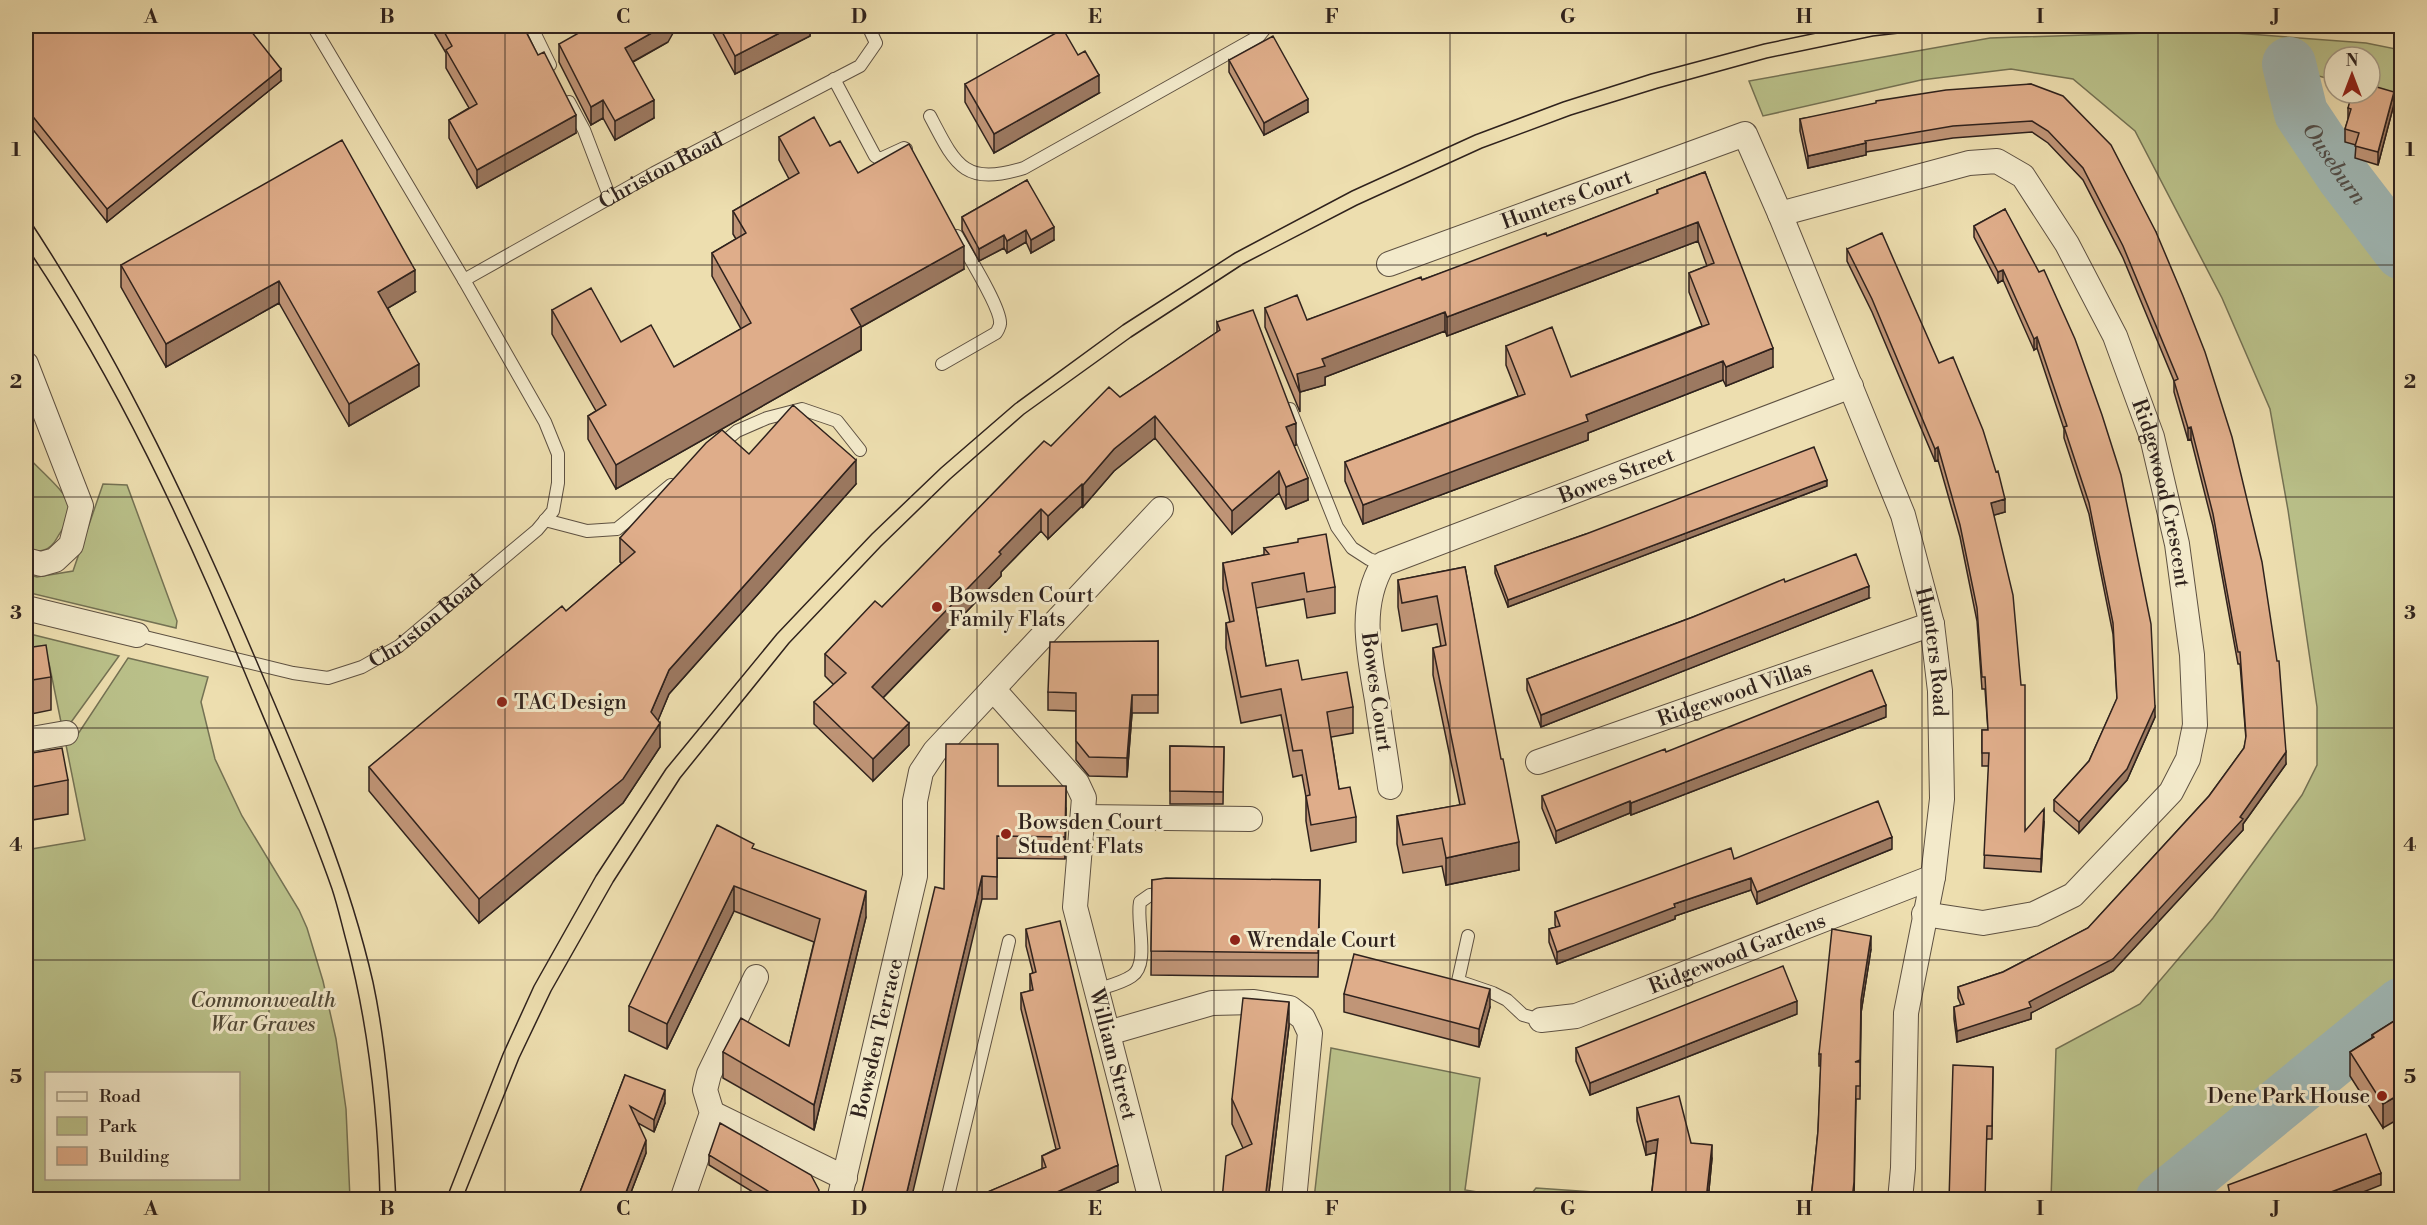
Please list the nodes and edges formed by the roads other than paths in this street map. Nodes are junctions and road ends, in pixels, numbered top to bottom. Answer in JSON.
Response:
{"nodes":[{"id":1,"x":313,"y":26,"type":"edge"},
{"id":2,"x":531,"y":26,"type":"edge"},
{"id":3,"x":868,"y":26,"type":"edge"},
{"id":4,"x":1267,"y":26,"type":"edge"},
{"id":5,"x":834,"y":79,"type":"junction"},
{"id":6,"x":930,"y":116,"type":"dead end"},
{"id":7,"x":1745,"y":134,"type":"joint"},
{"id":8,"x":915,"y":159,"type":"edge"},
{"id":9,"x":610,"y":198,"type":"junction"},
{"id":10,"x":1780,"y":214,"type":"junction"},
{"id":11,"x":949,"y":221,"type":"edge"},
{"id":12,"x":1389,"y":264,"type":"dead end"},
{"id":13,"x":464,"y":280,"type":"junction"},
{"id":14,"x":26,"y":364,"type":"edge"},
{"id":15,"x":942,"y":364,"type":"dead end"},
{"id":16,"x":1851,"y":386,"type":"junction"},
{"id":17,"x":1286,"y":398,"type":"edge"},
{"id":18,"x":860,"y":450,"type":"dead end"},
{"id":19,"x":709,"y":454,"type":"edge"},
{"id":20,"x":682,"y":476,"type":"edge"},
{"id":21,"x":1161,"y":509,"type":"dead end"},
{"id":22,"x":545,"y":520,"type":"junction"},
{"id":23,"x":26,"y":560,"type":"edge"},
{"id":24,"x":1383,"y":564,"type":"junction"},
{"id":25,"x":26,"y":608,"type":"edge"},
{"id":26,"x":1932,"y":624,"type":"junction"},
{"id":27,"x":136,"y":635,"type":"joint"},
{"id":28,"x":993,"y":689,"type":"junction"},
{"id":29,"x":66,"y":733,"type":"dead end"},
{"id":30,"x":26,"y":740,"type":"edge"},
{"id":31,"x":1538,"y":762,"type":"dead end"},
{"id":32,"x":1390,"y":787,"type":"dead end"},
{"id":33,"x":1083,"y":817,"type":"junction"},
{"id":34,"x":1250,"y":819,"type":"dead end"},
{"id":35,"x":1933,"y":877,"type":"junction"},
{"id":36,"x":1184,"y":892,"type":"edge"},
{"id":37,"x":1924,"y":914,"type":"junction"},
{"id":38,"x":1468,"y":936,"type":"dead end"},
{"id":39,"x":1009,"y":941,"type":"dead end"},
{"id":40,"x":756,"y":977,"type":"dead end"},
{"id":41,"x":1096,"y":990,"type":"junction"},
{"id":42,"x":1541,"y":1020,"type":"joint"},
{"id":43,"x":1108,"y":1033,"type":"junction"},
{"id":44,"x":712,"y":1113,"type":"junction"},
{"id":45,"x":842,"y":1189,"type":"edge"},
{"id":46,"x":1144,"y":1197,"type":"edge"},
{"id":47,"x":682,"y":1200,"type":"edge"},
{"id":48,"x":947,"y":1200,"type":"edge"},
{"id":49,"x":1293,"y":1200,"type":"edge"},
{"id":50,"x":1900,"y":1200,"type":"edge"}],
"edges":[{"from":1,"to":13,"type":"lane","name":"Christon Road"},
{"from":2,"to":9,"type":"lane"},
{"from":3,"to":5,"type":"lane","name":"Christon Road"},
{"from":4,"to":6,"type":"lane"},
{"from":5,"to":8,"type":"lane"},
{"from":5,"to":9,"type":"lane","name":"Christon Road"},
{"from":7,"to":10,"type":"street","name":"Hunters Road"},
{"from":7,"to":12,"type":"street","name":"Hunters Court"},
{"from":9,"to":13,"type":"lane","name":"Christon Road"},
{"from":10,"to":16,"type":"street","name":"Hunters Road"},
{"from":10,"to":37,"type":"street","name":"Ridgewood Crescent"},
{"from":11,"to":15,"type":"lane"},
{"from":13,"to":22,"type":"lane","name":"Christon Road"},
{"from":14,"to":23,"type":"street"},
{"from":16,"to":24,"type":"street","name":"Bowes Street"},
{"from":16,"to":26,"type":"street","name":"Hunters Road"},
{"from":17,"to":24,"type":"lane"},
{"from":18,"to":19,"type":"lane"},
{"from":20,"to":22,"type":"lane"},
{"from":21,"to":28,"type":"street","name":"Bowsden Terrace"},
{"from":22,"to":27,"type":"lane","name":"Christon Road"},
{"from":24,"to":32,"type":"street","name":"Bowes Court"},
{"from":25,"to":27,"type":"street","name":"Christon Road"},
{"from":26,"to":31,"type":"street","name":"Ridgewood Villas"},
{"from":26,"to":35,"type":"street","name":"Hunters Road"},
{"from":28,"to":33,"type":"street","name":"William Street"},
{"from":28,"to":45,"type":"street","name":"Bowsden Terrace"},
{"from":29,"to":30,"type":"street"},
{"from":33,"to":34,"type":"street"},
{"from":33,"to":41,"type":"street","name":"William Street"},
{"from":35,"to":37,"type":"street","name":"Hunters Road"},
{"from":35,"to":42,"type":"street","name":"Ridgewood Gardens"},
{"from":36,"to":41,"type":"lane"},
{"from":37,"to":50,"type":"street","name":"Hunters Road"},
{"from":38,"to":42,"type":"lane"},
{"from":39,"to":48,"type":"lane"},
{"from":40,"to":44,"type":"street"},
{"from":41,"to":43,"type":"street","name":"William Street"},
{"from":43,"to":46,"type":"street","name":"William Street"},
{"from":43,"to":49,"type":"street"},
{"from":44,"to":45,"type":"street"},
{"from":44,"to":47,"type":"street"}]}
